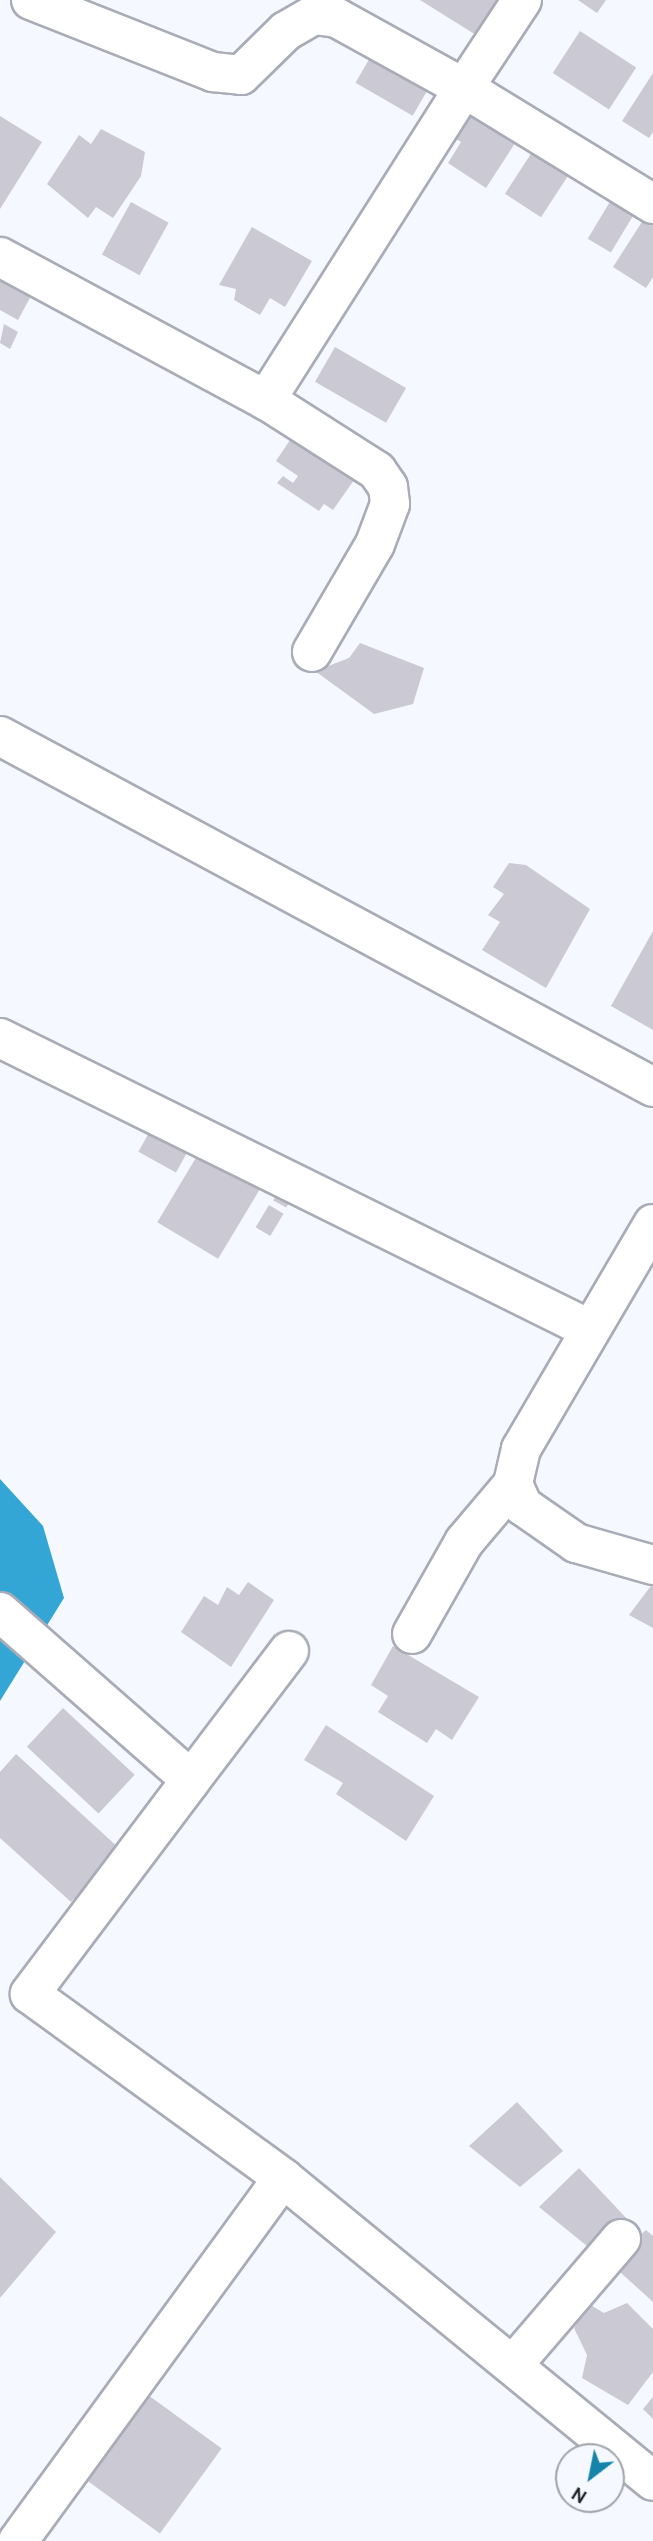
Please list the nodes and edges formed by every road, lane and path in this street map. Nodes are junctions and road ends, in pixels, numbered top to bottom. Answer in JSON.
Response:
{"nodes":[{"id":1,"x":31,"y":0,"type":"edge"},
{"id":2,"x":522,"y":0,"type":"edge"},
{"id":3,"x":464,"y":88,"type":"junction"},
{"id":4,"x":653,"y":204,"type":"edge"},
{"id":5,"x":0,"y":257,"type":"edge"},
{"id":6,"x":266,"y":400,"type":"junction"},
{"id":7,"x":312,"y":652,"type":"dead end"},
{"id":8,"x":0,"y":736,"type":"edge"},
{"id":9,"x":0,"y":1038,"type":"edge"},
{"id":10,"x":653,"y":1087,"type":"edge"},
{"id":11,"x":653,"y":1224,"type":"edge"},
{"id":12,"x":587,"y":1328,"type":"junction"},
{"id":13,"x":513,"y":1484,"type":"junction"},
{"id":14,"x":653,"y":1565,"type":"edge"},
{"id":15,"x":0,"y":1612,"type":"edge"},
{"id":16,"x":412,"y":1634,"type":"dead end"},
{"id":17,"x":289,"y":1651,"type":"dead end"},
{"id":18,"x":191,"y":1780,"type":"junction"},
{"id":19,"x":15,"y":1992,"type":"edge"},
{"id":20,"x":283,"y":2178,"type":"junction"},
{"id":21,"x":621,"y":2239,"type":"dead end"},
{"id":22,"x":513,"y":2365,"type":"junction"},
{"id":23,"x":653,"y":2481,"type":"edge"},
{"id":24,"x":18,"y":2541,"type":"edge"}],
"edges":[{"from":1,"to":3,"type":"street"},
{"from":2,"to":3,"type":"street"},
{"from":3,"to":4,"type":"street"},
{"from":3,"to":6,"type":"street"},
{"from":5,"to":6,"type":"street"},
{"from":6,"to":7,"type":"street"},
{"from":8,"to":10,"type":"street"},
{"from":9,"to":12,"type":"street"},
{"from":11,"to":12,"type":"street"},
{"from":12,"to":13,"type":"street"},
{"from":13,"to":14,"type":"street"},
{"from":13,"to":16,"type":"street"},
{"from":15,"to":18,"type":"street"},
{"from":17,"to":18,"type":"street"},
{"from":18,"to":19,"type":"street"},
{"from":19,"to":20,"type":"street"},
{"from":20,"to":22,"type":"street"},
{"from":20,"to":24,"type":"street"},
{"from":21,"to":22,"type":"street"},
{"from":22,"to":23,"type":"street"}]}
